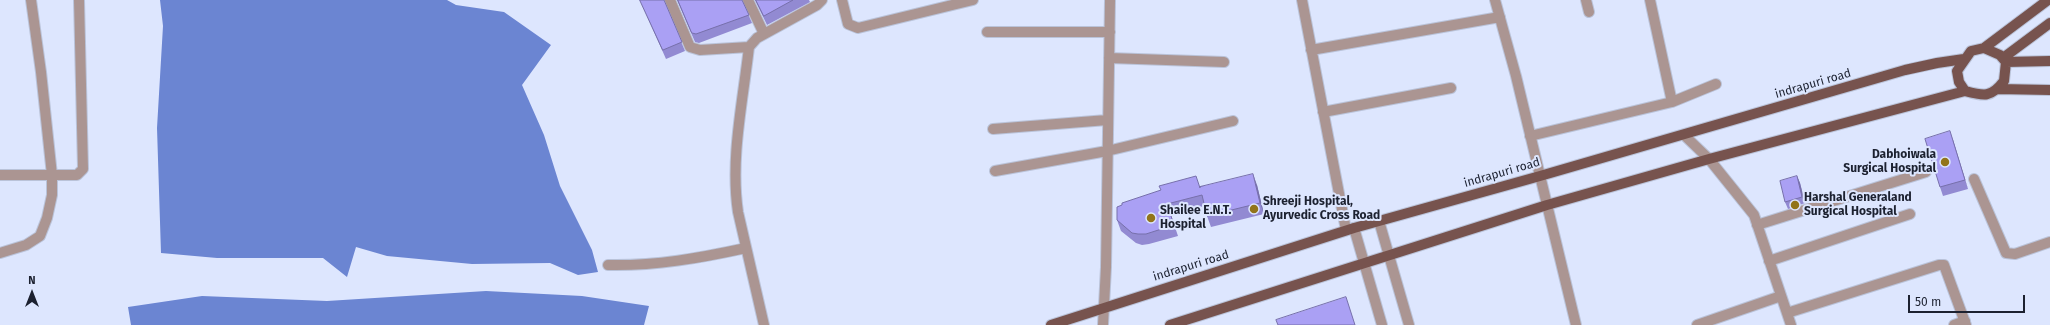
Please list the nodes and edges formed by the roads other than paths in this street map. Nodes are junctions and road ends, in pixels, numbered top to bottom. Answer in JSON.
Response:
{"nodes":[{"id":1,"x":31,"y":0,"type":"edge"},
{"id":2,"x":79,"y":0,"type":"edge"},
{"id":3,"x":670,"y":0,"type":"edge"},
{"id":4,"x":748,"y":0,"type":"edge"},
{"id":5,"x":842,"y":0,"type":"edge"},
{"id":6,"x":973,"y":0,"type":"edge"},
{"id":7,"x":1110,"y":0,"type":"edge"},
{"id":8,"x":1302,"y":0,"type":"edge"},
{"id":9,"x":1495,"y":0,"type":"edge"},
{"id":10,"x":1586,"y":0,"type":"edge"},
{"id":11,"x":1650,"y":0,"type":"edge"},
{"id":12,"x":2048,"y":0,"type":"edge"},
{"id":13,"x":818,"y":2,"type":"edge"},
{"id":14,"x":1589,"y":12,"type":"dead end"},
{"id":15,"x":1500,"y":17,"type":"junction"},
{"id":16,"x":2050,"y":23,"type":"edge"},
{"id":17,"x":987,"y":32,"type":"dead end"},
{"id":18,"x":1110,"y":32,"type":"junction"},
{"id":19,"x":764,"y":34,"type":"junction"},
{"id":20,"x":749,"y":47,"type":"junction"},
{"id":21,"x":1984,"y":48,"type":"junction"},
{"id":22,"x":1311,"y":50,"type":"junction"},
{"id":23,"x":1109,"y":58,"type":"junction"},
{"id":24,"x":1964,"y":60,"type":"junction"},
{"id":25,"x":2004,"y":60,"type":"junction"},
{"id":26,"x":2050,"y":61,"type":"edge"},
{"id":27,"x":1224,"y":62,"type":"dead end"},
{"id":28,"x":1716,"y":84,"type":"dead end"},
{"id":29,"x":1451,"y":88,"type":"dead end"},
{"id":30,"x":1998,"y":89,"type":"junction"},
{"id":31,"x":2050,"y":90,"type":"edge"},
{"id":32,"x":1965,"y":91,"type":"junction"},
{"id":33,"x":1672,"y":102,"type":"junction"},
{"id":34,"x":1323,"y":112,"type":"junction"},
{"id":35,"x":1108,"y":120,"type":"junction"},
{"id":36,"x":1233,"y":122,"type":"dead end"},
{"id":37,"x":993,"y":129,"type":"dead end"},
{"id":38,"x":1684,"y":135,"type":"junction"},
{"id":39,"x":1530,"y":136,"type":"junction"},
{"id":40,"x":1107,"y":151,"type":"junction"},
{"id":41,"x":1709,"y":159,"type":"junction"},
{"id":42,"x":994,"y":171,"type":"dead end"},
{"id":43,"x":1926,"y":172,"type":"dead end"},
{"id":44,"x":0,"y":175,"type":"edge"},
{"id":45,"x":52,"y":175,"type":"junction"},
{"id":46,"x":1540,"y":176,"type":"junction"},
{"id":47,"x":1974,"y":179,"type":"dead end"},
{"id":48,"x":1547,"y":205,"type":"junction"},
{"id":49,"x":1910,"y":214,"type":"dead end"},
{"id":50,"x":1379,"y":221,"type":"junction"},
{"id":51,"x":1757,"y":225,"type":"junction"},
{"id":52,"x":1350,"y":229,"type":"junction"},
{"id":53,"x":2050,"y":242,"type":"edge"},
{"id":54,"x":746,"y":248,"type":"junction"},
{"id":55,"x":0,"y":252,"type":"edge"},
{"id":56,"x":1389,"y":255,"type":"junction"},
{"id":57,"x":1769,"y":261,"type":"junction"},
{"id":58,"x":1364,"y":263,"type":"junction"},
{"id":59,"x":608,"y":265,"type":"dead end"},
{"id":60,"x":1781,"y":296,"type":"junction"},
{"id":61,"x":1104,"y":307,"type":"junction"},
{"id":62,"x":1787,"y":313,"type":"junction"},
{"id":63,"x":1966,"y":323,"type":"edge"},
{"id":64,"x":764,"y":325,"type":"edge"},
{"id":65,"x":1051,"y":325,"type":"edge"},
{"id":66,"x":1103,"y":325,"type":"edge"},
{"id":67,"x":1170,"y":325,"type":"edge"},
{"id":68,"x":1382,"y":325,"type":"edge"},
{"id":69,"x":1409,"y":325,"type":"edge"},
{"id":70,"x":1576,"y":325,"type":"edge"},
{"id":71,"x":1697,"y":325,"type":"edge"},
{"id":72,"x":1791,"y":325,"type":"edge"},
{"id":73,"x":1954,"y":325,"type":"edge"}],
"edges":[{"from":1,"to":45,"type":"street"},
{"from":2,"to":45,"type":"street"},
{"from":3,"to":20,"type":"street"},
{"from":4,"to":19,"type":"street"},
{"from":5,"to":6,"type":"street"},
{"from":7,"to":18,"type":"street"},
{"from":8,"to":22,"type":"street"},
{"from":9,"to":15,"type":"street"},
{"from":10,"to":14,"type":"street"},
{"from":11,"to":33,"type":"street"},
{"from":12,"to":21,"type":"main road"},
{"from":13,"to":19,"type":"street"},
{"from":15,"to":22,"type":"street"},
{"from":15,"to":39,"type":"street"},
{"from":16,"to":25,"type":"main road"},
{"from":17,"to":18,"type":"street"},
{"from":18,"to":23,"type":"street"},
{"from":19,"to":20,"type":"street"},
{"from":20,"to":54,"type":"street"},
{"from":21,"to":24,"type":"main road"},
{"from":21,"to":25,"type":"main road"},
{"from":22,"to":34,"type":"street"},
{"from":23,"to":27,"type":"street"},
{"from":23,"to":35,"type":"street"},
{"from":24,"to":32,"type":"main road"},
{"from":24,"to":38,"type":"main road","name":"indrapuri road"},
{"from":25,"to":26,"type":"main road"},
{"from":25,"to":30,"type":"main road"},
{"from":28,"to":33,"type":"street"},
{"from":29,"to":34,"type":"street"},
{"from":30,"to":31,"type":"main road"},
{"from":30,"to":32,"type":"main road"},
{"from":32,"to":41,"type":"main road"},
{"from":33,"to":39,"type":"street"},
{"from":34,"to":52,"type":"street"},
{"from":35,"to":37,"type":"street"},
{"from":35,"to":40,"type":"street"},
{"from":36,"to":40,"type":"street"},
{"from":38,"to":41,"type":"street"},
{"from":38,"to":46,"type":"main road","name":"indrapuri road"},
{"from":39,"to":46,"type":"street"},
{"from":40,"to":42,"type":"street"},
{"from":40,"to":61,"type":"street"},
{"from":41,"to":48,"type":"main road"},
{"from":41,"to":51,"type":"street"},
{"from":43,"to":51,"type":"street"},
{"from":44,"to":45,"type":"street"},
{"from":45,"to":55,"type":"street"},
{"from":46,"to":48,"type":"street"},
{"from":46,"to":50,"type":"main road","name":"indrapuri road"},
{"from":47,"to":53,"type":"street"},
{"from":48,"to":56,"type":"main road"},
{"from":48,"to":70,"type":"street"},
{"from":49,"to":57,"type":"street"},
{"from":50,"to":52,"type":"main road","name":"indrapuri road"},
{"from":50,"to":56,"type":"street"},
{"from":51,"to":57,"type":"street"},
{"from":52,"to":58,"type":"street"},
{"from":52,"to":61,"type":"main road","name":"indrapuri road"},
{"from":54,"to":59,"type":"street"},
{"from":54,"to":64,"type":"street"},
{"from":56,"to":58,"type":"main road"},
{"from":56,"to":69,"type":"street"},
{"from":57,"to":60,"type":"street"},
{"from":58,"to":67,"type":"main road"},
{"from":58,"to":68,"type":"street"},
{"from":60,"to":62,"type":"street"},
{"from":60,"to":71,"type":"street"},
{"from":61,"to":65,"type":"main road","name":"indrapuri road"},
{"from":61,"to":66,"type":"street"},
{"from":62,"to":63,"type":"street"},
{"from":62,"to":72,"type":"street"},
{"from":63,"to":73,"type":"street"}]}
